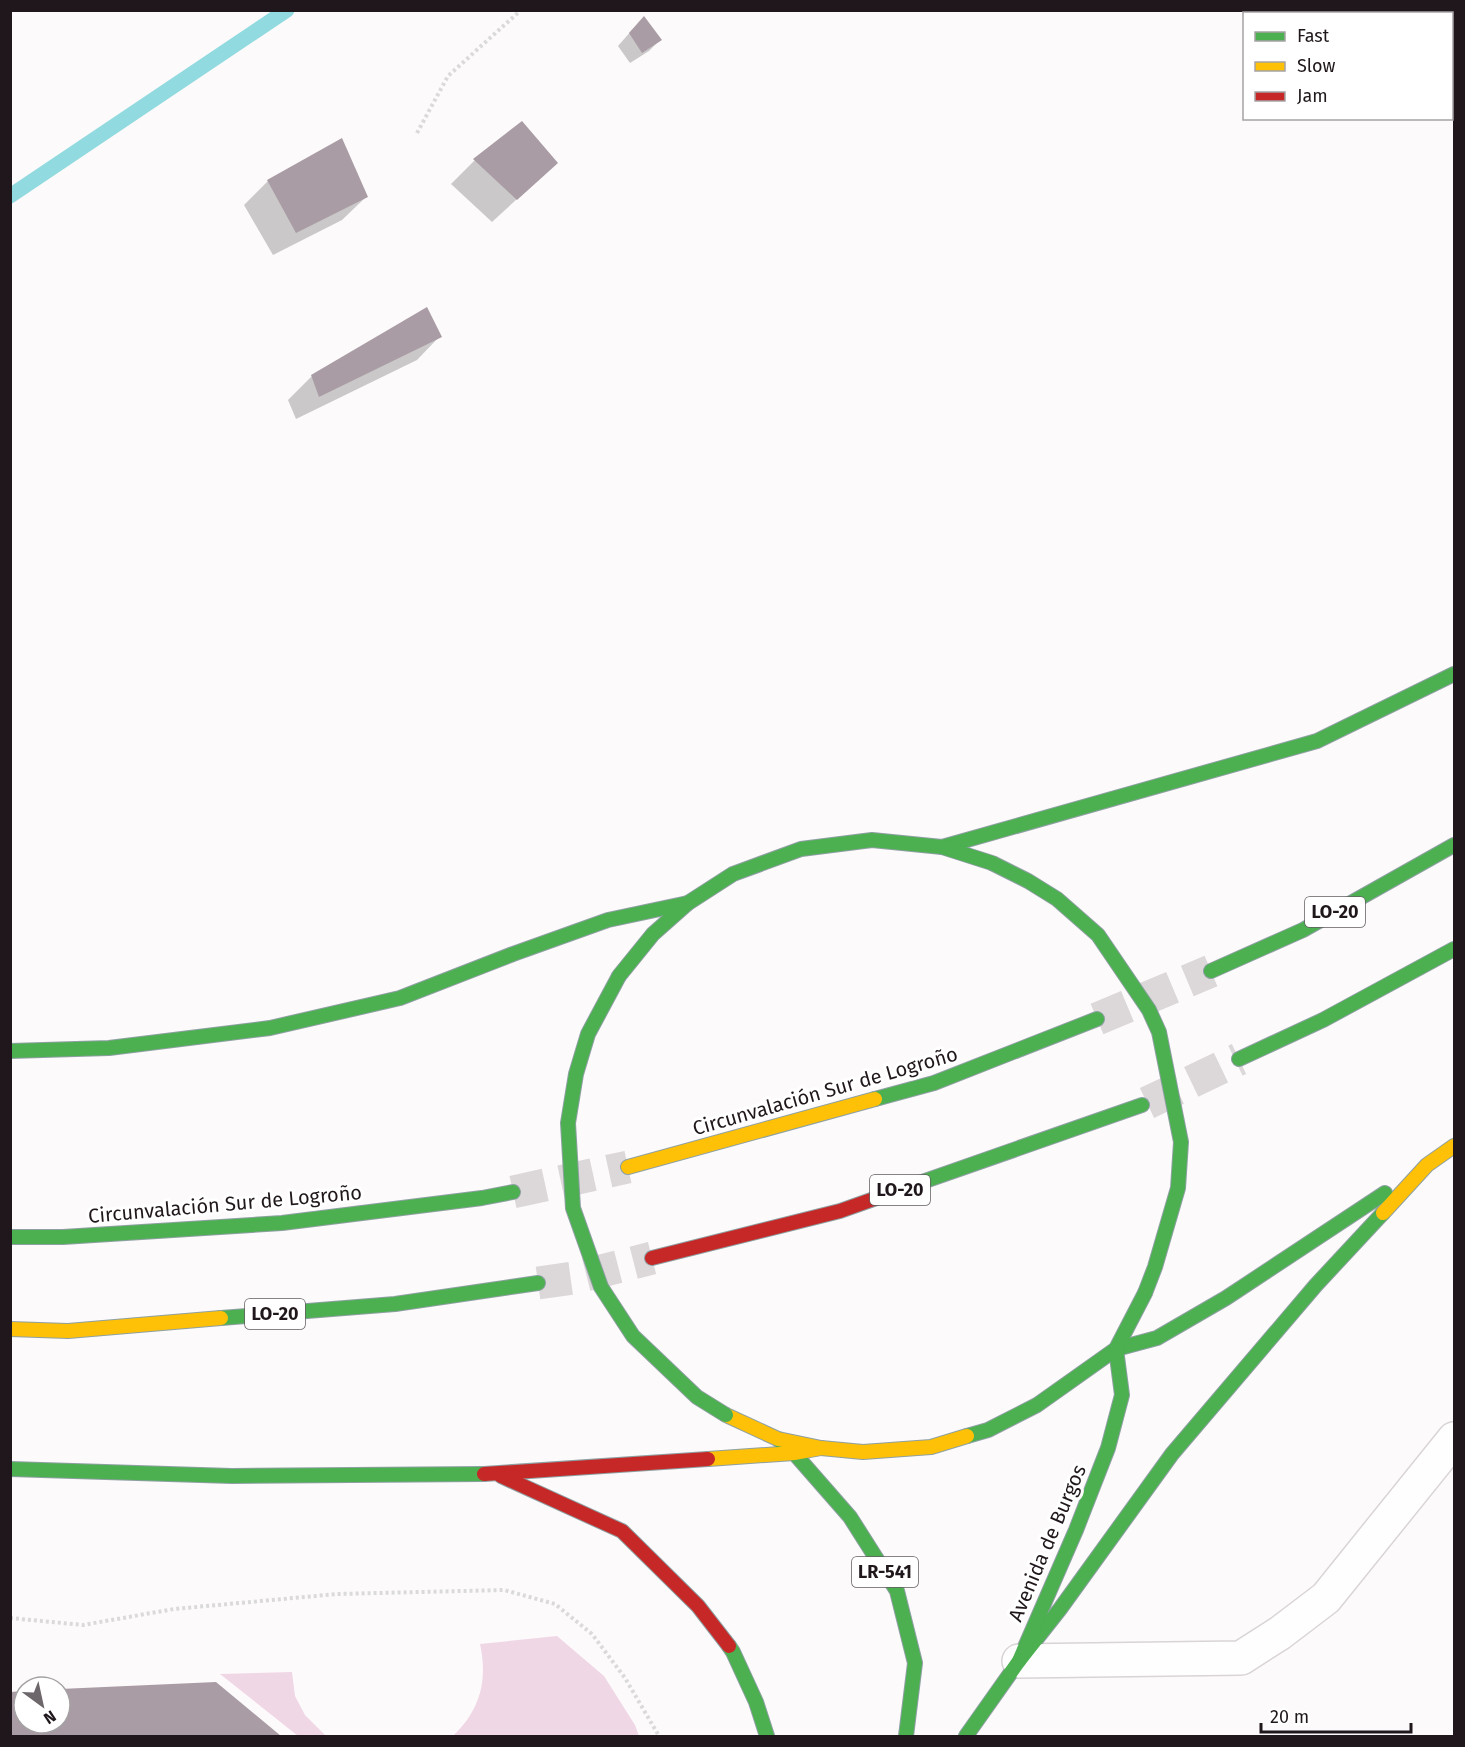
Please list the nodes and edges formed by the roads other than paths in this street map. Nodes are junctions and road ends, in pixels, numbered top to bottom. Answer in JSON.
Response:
{"nodes":[{"id":1,"x":1455,"y":674,"type":"edge"},
{"id":2,"x":1455,"y":845,"type":"edge"},
{"id":3,"x":942,"y":847,"type":"junction"},
{"id":4,"x":688,"y":903,"type":"junction"},
{"id":5,"x":1455,"y":949,"type":"edge"},
{"id":6,"x":1211,"y":971,"type":"tunnel mouth"},
{"id":7,"x":1097,"y":1019,"type":"tunnel mouth"},
{"id":8,"x":10,"y":1051,"type":"edge"},
{"id":9,"x":1239,"y":1059,"type":"tunnel mouth"},
{"id":10,"x":1142,"y":1105,"type":"tunnel mouth"},
{"id":11,"x":1455,"y":1146,"type":"edge"},
{"id":12,"x":1427,"y":1166,"type":"junction"},
{"id":13,"x":628,"y":1167,"type":"tunnel mouth"},
{"id":14,"x":513,"y":1192,"type":"tunnel mouth"},
{"id":15,"x":10,"y":1237,"type":"edge"},
{"id":16,"x":652,"y":1258,"type":"tunnel mouth"},
{"id":17,"x":538,"y":1284,"type":"tunnel mouth"},
{"id":18,"x":10,"y":1329,"type":"edge"},
{"id":19,"x":1116,"y":1349,"type":"junction"},
{"id":20,"x":778,"y":1439,"type":"junction"},
{"id":21,"x":1455,"y":1439,"type":"edge"},
{"id":22,"x":821,"y":1448,"type":"junction"},
{"id":23,"x":794,"y":1454,"type":"junction"},
{"id":24,"x":10,"y":1469,"type":"edge"},
{"id":25,"x":497,"y":1474,"type":"junction"},
{"id":26,"x":1019,"y":1661,"type":"junction"},
{"id":27,"x":767,"y":1737,"type":"edge"},
{"id":28,"x":906,"y":1737,"type":"edge"},
{"id":29,"x":966,"y":1737,"type":"edge"}],
"edges":[{"from":1,"to":3,"type":"main road"},
{"from":2,"to":6,"type":"main road","number":"LO-20"},
{"from":3,"to":4,"type":"main road"},
{"from":3,"to":19,"type":"main road","bridge":true},
{"from":4,"to":8,"type":"main road"},
{"from":4,"to":20,"type":"main road","bridge":true},
{"from":5,"to":9,"type":"main road"},
{"from":7,"to":13,"type":"main road","name":"Circunvalación Sur de Logroño"},
{"from":10,"to":16,"type":"main road","number":"LO-20"},
{"from":11,"to":12,"type":"main road"},
{"from":12,"to":19,"type":"main road"},
{"from":12,"to":26,"type":"main road"},
{"from":14,"to":15,"type":"main road","name":"Circunvalación Sur de Logroño"},
{"from":17,"to":18,"type":"main road","number":"LO-20"},
{"from":19,"to":22,"type":"main road"},
{"from":19,"to":26,"type":"main road","name":"Avenida de Burgos"},
{"from":20,"to":22,"type":"main road"},
{"from":20,"to":23,"type":"main road","number":"LR-541"},
{"from":21,"to":26,"type":"street"},
{"from":22,"to":23,"type":"main road"},
{"from":23,"to":25,"type":"main road"},
{"from":23,"to":28,"type":"main road","number":"LR-541"},
{"from":24,"to":25,"type":"main road"},
{"from":25,"to":27,"type":"main road"},
{"from":26,"to":29,"type":"main road","name":"Avenida de Burgos"}]}
